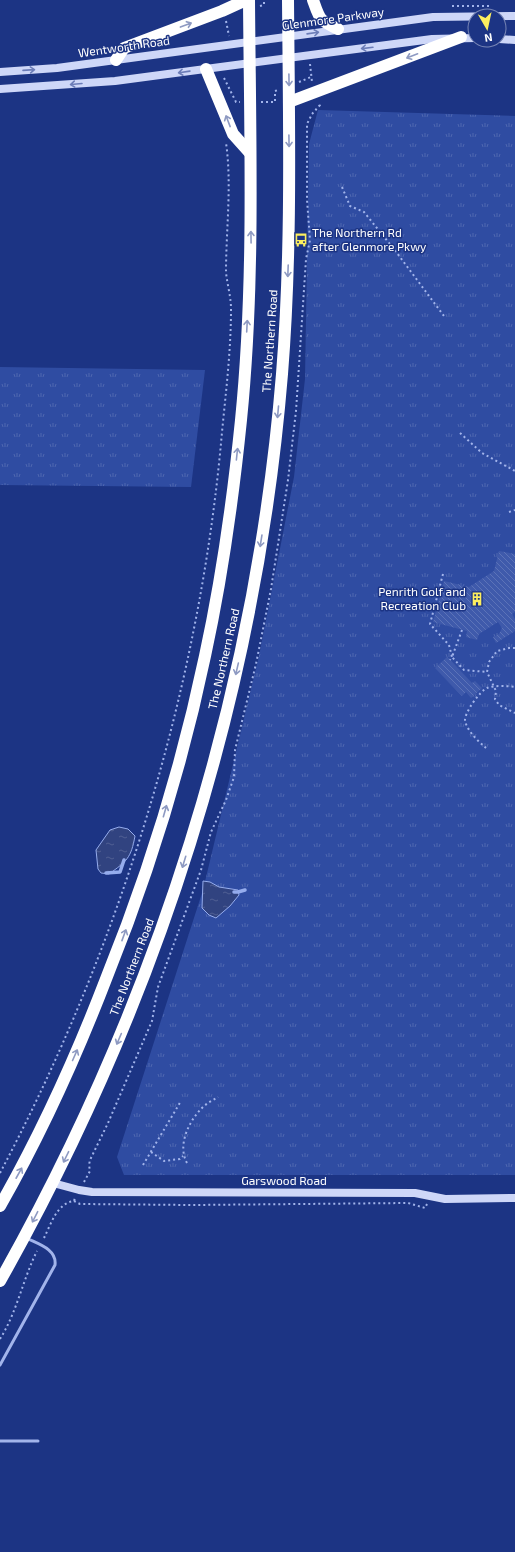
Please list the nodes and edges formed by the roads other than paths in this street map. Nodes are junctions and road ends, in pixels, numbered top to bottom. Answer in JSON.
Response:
{"nodes":[{"id":1,"x":247,"y":0,"type":"edge"},
{"id":2,"x":288,"y":0,"type":"edge"},
{"id":3,"x":312,"y":0,"type":"edge"},
{"id":4,"x":515,"y":16,"type":"edge"},
{"id":5,"x":338,"y":29,"type":"junction"},
{"id":6,"x":288,"y":37,"type":"junction"},
{"id":7,"x":461,"y":37,"type":"junction"},
{"id":8,"x":467,"y":37,"type":"edge"},
{"id":9,"x":250,"y":42,"type":"junction"},
{"id":10,"x":288,"y":58,"type":"junction"},
{"id":11,"x":116,"y":60,"type":"junction"},
{"id":12,"x":250,"y":63,"type":"junction"},
{"id":13,"x":206,"y":69,"type":"junction"},
{"id":14,"x":0,"y":72,"type":"edge"},
{"id":15,"x":0,"y":89,"type":"edge"},
{"id":16,"x":289,"y":102,"type":"junction"},
{"id":17,"x":250,"y":153,"type":"junction"},
{"id":18,"x":53,"y":1183,"type":"junction"},
{"id":19,"x":515,"y":1198,"type":"edge"},
{"id":20,"x":0,"y":1206,"type":"edge"},
{"id":21,"x":24,"y":1238,"type":"junction"},
{"id":22,"x":0,"y":1281,"type":"edge"},
{"id":23,"x":0,"y":1365,"type":"edge"},
{"id":24,"x":0,"y":1441,"type":"edge"},
{"id":25,"x":38,"y":1441,"type":"dead end"}],
"edges":[{"from":1,"to":9,"type":"highway","name":"The Northern Road"},
{"from":11,"to":1,"type":"highway","one_way":true},
{"from":2,"to":6,"type":"highway","name":"The Northern Road"},
{"from":3,"to":5,"type":"highway"},
{"from":4,"to":5,"type":"street","name":"Glenmore Parkway"},
{"from":6,"to":5,"type":"street","name":"Glenmore Parkway","one_way":true},
{"from":6,"to":9,"type":"street","name":"Glenmore Parkway"},
{"from":6,"to":10,"type":"highway","name":"The Northern Road"},
{"from":7,"to":8,"type":"street"},
{"from":7,"to":10,"type":"street","one_way":true},
{"from":7,"to":16,"type":"highway","one_way":true},
{"from":9,"to":11,"type":"street","name":"Wentworth Road"},
{"from":9,"to":12,"type":"highway","name":"The Northern Road"},
{"from":10,"to":12,"type":"street"},
{"from":10,"to":16,"type":"highway","name":"The Northern Road","one_way":true},
{"from":14,"to":11,"type":"street","name":"Wentworth Road","one_way":true},
{"from":12,"to":13,"type":"street"},
{"from":12,"to":17,"type":"highway","name":"The Northern Road"},
{"from":13,"to":15,"type":"street","one_way":true},
{"from":17,"to":13,"type":"highway","one_way":true},
{"from":16,"to":18,"type":"highway","name":"The Northern Road","one_way":true},
{"from":20,"to":17,"type":"highway","name":"The Northern Road","one_way":true},
{"from":18,"to":19,"type":"street","name":"Garswood Road"},
{"from":18,"to":21,"type":"highway","name":"The Northern Road","one_way":true},
{"from":21,"to":22,"type":"highway","name":"The Northern Road"},
{"from":21,"to":23,"type":"lane"},
{"from":24,"to":25,"type":"lane"}]}
